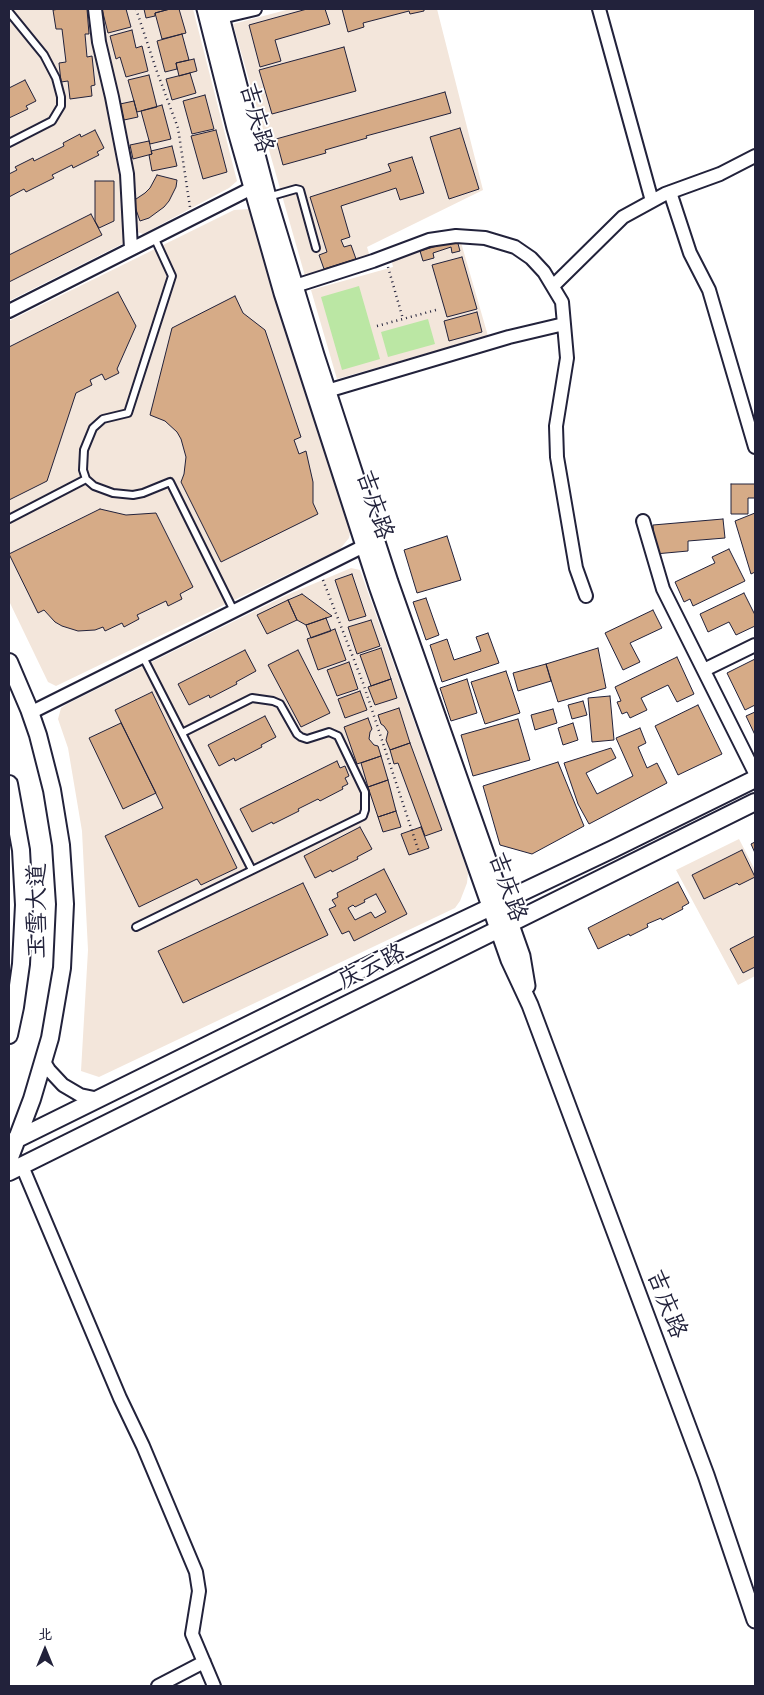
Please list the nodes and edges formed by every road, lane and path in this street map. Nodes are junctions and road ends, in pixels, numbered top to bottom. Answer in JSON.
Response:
{"nodes":[{"id":1,"x":95,"y":9,"type":"edge"},
{"id":2,"x":136,"y":9,"type":"edge"},
{"id":3,"x":205,"y":9,"type":"edge"},
{"id":4,"x":255,"y":9,"type":"edge"},
{"id":5,"x":599,"y":9,"type":"edge"},
{"id":6,"x":9,"y":12,"type":"edge"},
{"id":7,"x":220,"y":13,"type":"edge"},
{"id":8,"x":9,"y":143,"type":"edge"},
{"id":9,"x":755,"y":156,"type":"edge"},
{"id":10,"x":252,"y":188,"type":"junction"},
{"id":11,"x":670,"y":192,"type":"junction"},
{"id":12,"x":268,"y":197,"type":"junction"},
{"id":13,"x":652,"y":201,"type":"junction"},
{"id":14,"x":192,"y":218,"type":"junction"},
{"id":15,"x":154,"y":237,"type":"junction"},
{"id":16,"x":316,"y":248,"type":"dead end"},
{"id":17,"x":131,"y":249,"type":"junction"},
{"id":18,"x":385,"y":256,"type":"junction"},
{"id":19,"x":295,"y":286,"type":"junction"},
{"id":20,"x":554,"y":286,"type":"junction"},
{"id":21,"x":9,"y":310,"type":"edge"},
{"id":22,"x":436,"y":310,"type":"dead end"},
{"id":23,"x":403,"y":319,"type":"junction"},
{"id":24,"x":564,"y":324,"type":"junction"},
{"id":25,"x":377,"y":326,"type":"dead end"},
{"id":26,"x":328,"y":391,"type":"junction"},
{"id":27,"x":755,"y":447,"type":"edge"},
{"id":28,"x":86,"y":480,"type":"junction"},
{"id":29,"x":9,"y":519,"type":"edge"},
{"id":30,"x":643,"y":521,"type":"dead end"},
{"id":31,"x":364,"y":546,"type":"junction"},
{"id":32,"x":319,"y":568,"type":"junction"},
{"id":33,"x":586,"y":596,"type":"dead end"},
{"id":34,"x":234,"y":611,"type":"junction"},
{"id":35,"x":755,"y":645,"type":"edge"},
{"id":36,"x":143,"y":657,"type":"junction"},
{"id":37,"x":9,"y":662,"type":"edge"},
{"id":38,"x":704,"y":670,"type":"junction"},
{"id":39,"x":30,"y":713,"type":"junction"},
{"id":40,"x":182,"y":733,"type":"junction"},
{"id":41,"x":755,"y":773,"type":"edge"},
{"id":42,"x":755,"y":778,"type":"edge"},
{"id":43,"x":9,"y":784,"type":"edge"},
{"id":44,"x":755,"y":802,"type":"edge"},
{"id":45,"x":419,"y":852,"type":"dead end"},
{"id":46,"x":252,"y":870,"type":"junction"},
{"id":47,"x":497,"y":904,"type":"junction"},
{"id":48,"x":136,"y":927,"type":"dead end"},
{"id":49,"x":505,"y":927,"type":"junction"},
{"id":50,"x":9,"y":1035,"type":"edge"},
{"id":51,"x":44,"y":1062,"type":"junction"},
{"id":52,"x":99,"y":1099,"type":"junction"},
{"id":53,"x":13,"y":1142,"type":"edge"},
{"id":54,"x":13,"y":1166,"type":"edge"},
{"id":55,"x":755,"y":1620,"type":"edge"},
{"id":56,"x":204,"y":1662,"type":"junction"},
{"id":57,"x":158,"y":1686,"type":"edge"},
{"id":58,"x":214,"y":1686,"type":"edge"}],
"edges":[{"from":1,"to":17,"type":"street"},
{"from":2,"to":14,"type":"path"},
{"from":3,"to":10,"type":"street","name":"吉庆路"},
{"from":4,"to":7,"type":"street"},
{"from":5,"to":13,"type":"street"},
{"from":6,"to":8,"type":"lane"},
{"from":7,"to":12,"type":"street","name":"吉庆路"},
{"from":9,"to":11,"type":"street"},
{"from":10,"to":14,"type":"street"},
{"from":10,"to":31,"type":"street","name":"吉庆路"},
{"from":11,"to":13,"type":"street"},
{"from":11,"to":27,"type":"street"},
{"from":12,"to":16,"type":"lane"},
{"from":12,"to":19,"type":"street","name":"吉庆路"},
{"from":13,"to":20,"type":"street"},
{"from":14,"to":15,"type":"street"},
{"from":15,"to":17,"type":"street"},
{"from":15,"to":28,"type":"lane"},
{"from":17,"to":21,"type":"street"},
{"from":18,"to":19,"type":"street"},
{"from":18,"to":20,"type":"street"},
{"from":18,"to":23,"type":"path"},
{"from":19,"to":26,"type":"street","name":"吉庆路"},
{"from":20,"to":24,"type":"street"},
{"from":22,"to":23,"type":"path"},
{"from":23,"to":25,"type":"path"},
{"from":24,"to":26,"type":"street"},
{"from":24,"to":33,"type":"street"},
{"from":26,"to":47,"type":"street","name":"吉庆路"},
{"from":28,"to":29,"type":"lane"},
{"from":28,"to":34,"type":"lane"},
{"from":30,"to":38,"type":"street"},
{"from":31,"to":32,"type":"street"},
{"from":31,"to":47,"type":"street","name":"吉庆路"},
{"from":32,"to":34,"type":"street"},
{"from":32,"to":45,"type":"path"},
{"from":34,"to":36,"type":"street"},
{"from":35,"to":38,"type":"street"},
{"from":36,"to":39,"type":"street"},
{"from":36,"to":40,"type":"lane"},
{"from":37,"to":39,"type":"main road","name":"玉雪大道"},
{"from":38,"to":41,"type":"street"},
{"from":39,"to":51,"type":"main road","name":"玉雪大道"},
{"from":40,"to":46,"type":"lane"},
{"from":40,"to":46,"type":"lane"},
{"from":42,"to":47,"type":"main road","name":"庆云路"},
{"from":43,"to":50,"type":"main road","name":"玉雪大道"},
{"from":44,"to":49,"type":"main road","name":"庆云路"},
{"from":46,"to":48,"type":"lane"},
{"from":47,"to":49,"type":"street","name":"吉庆路"},
{"from":47,"to":52,"type":"main road","name":"庆云路"},
{"from":49,"to":54,"type":"main road","name":"庆云路"},
{"from":49,"to":55,"type":"street","name":"吉庆路"},
{"from":51,"to":52,"type":"street"},
{"from":51,"to":53,"type":"main road","name":"玉雪大道"},
{"from":52,"to":53,"type":"main road","name":"庆云路"},
{"from":53,"to":54,"type":"main road","name":"玉雪大道"},
{"from":54,"to":56,"type":"street"},
{"from":56,"to":57,"type":"street"},
{"from":56,"to":58,"type":"street"}]}
